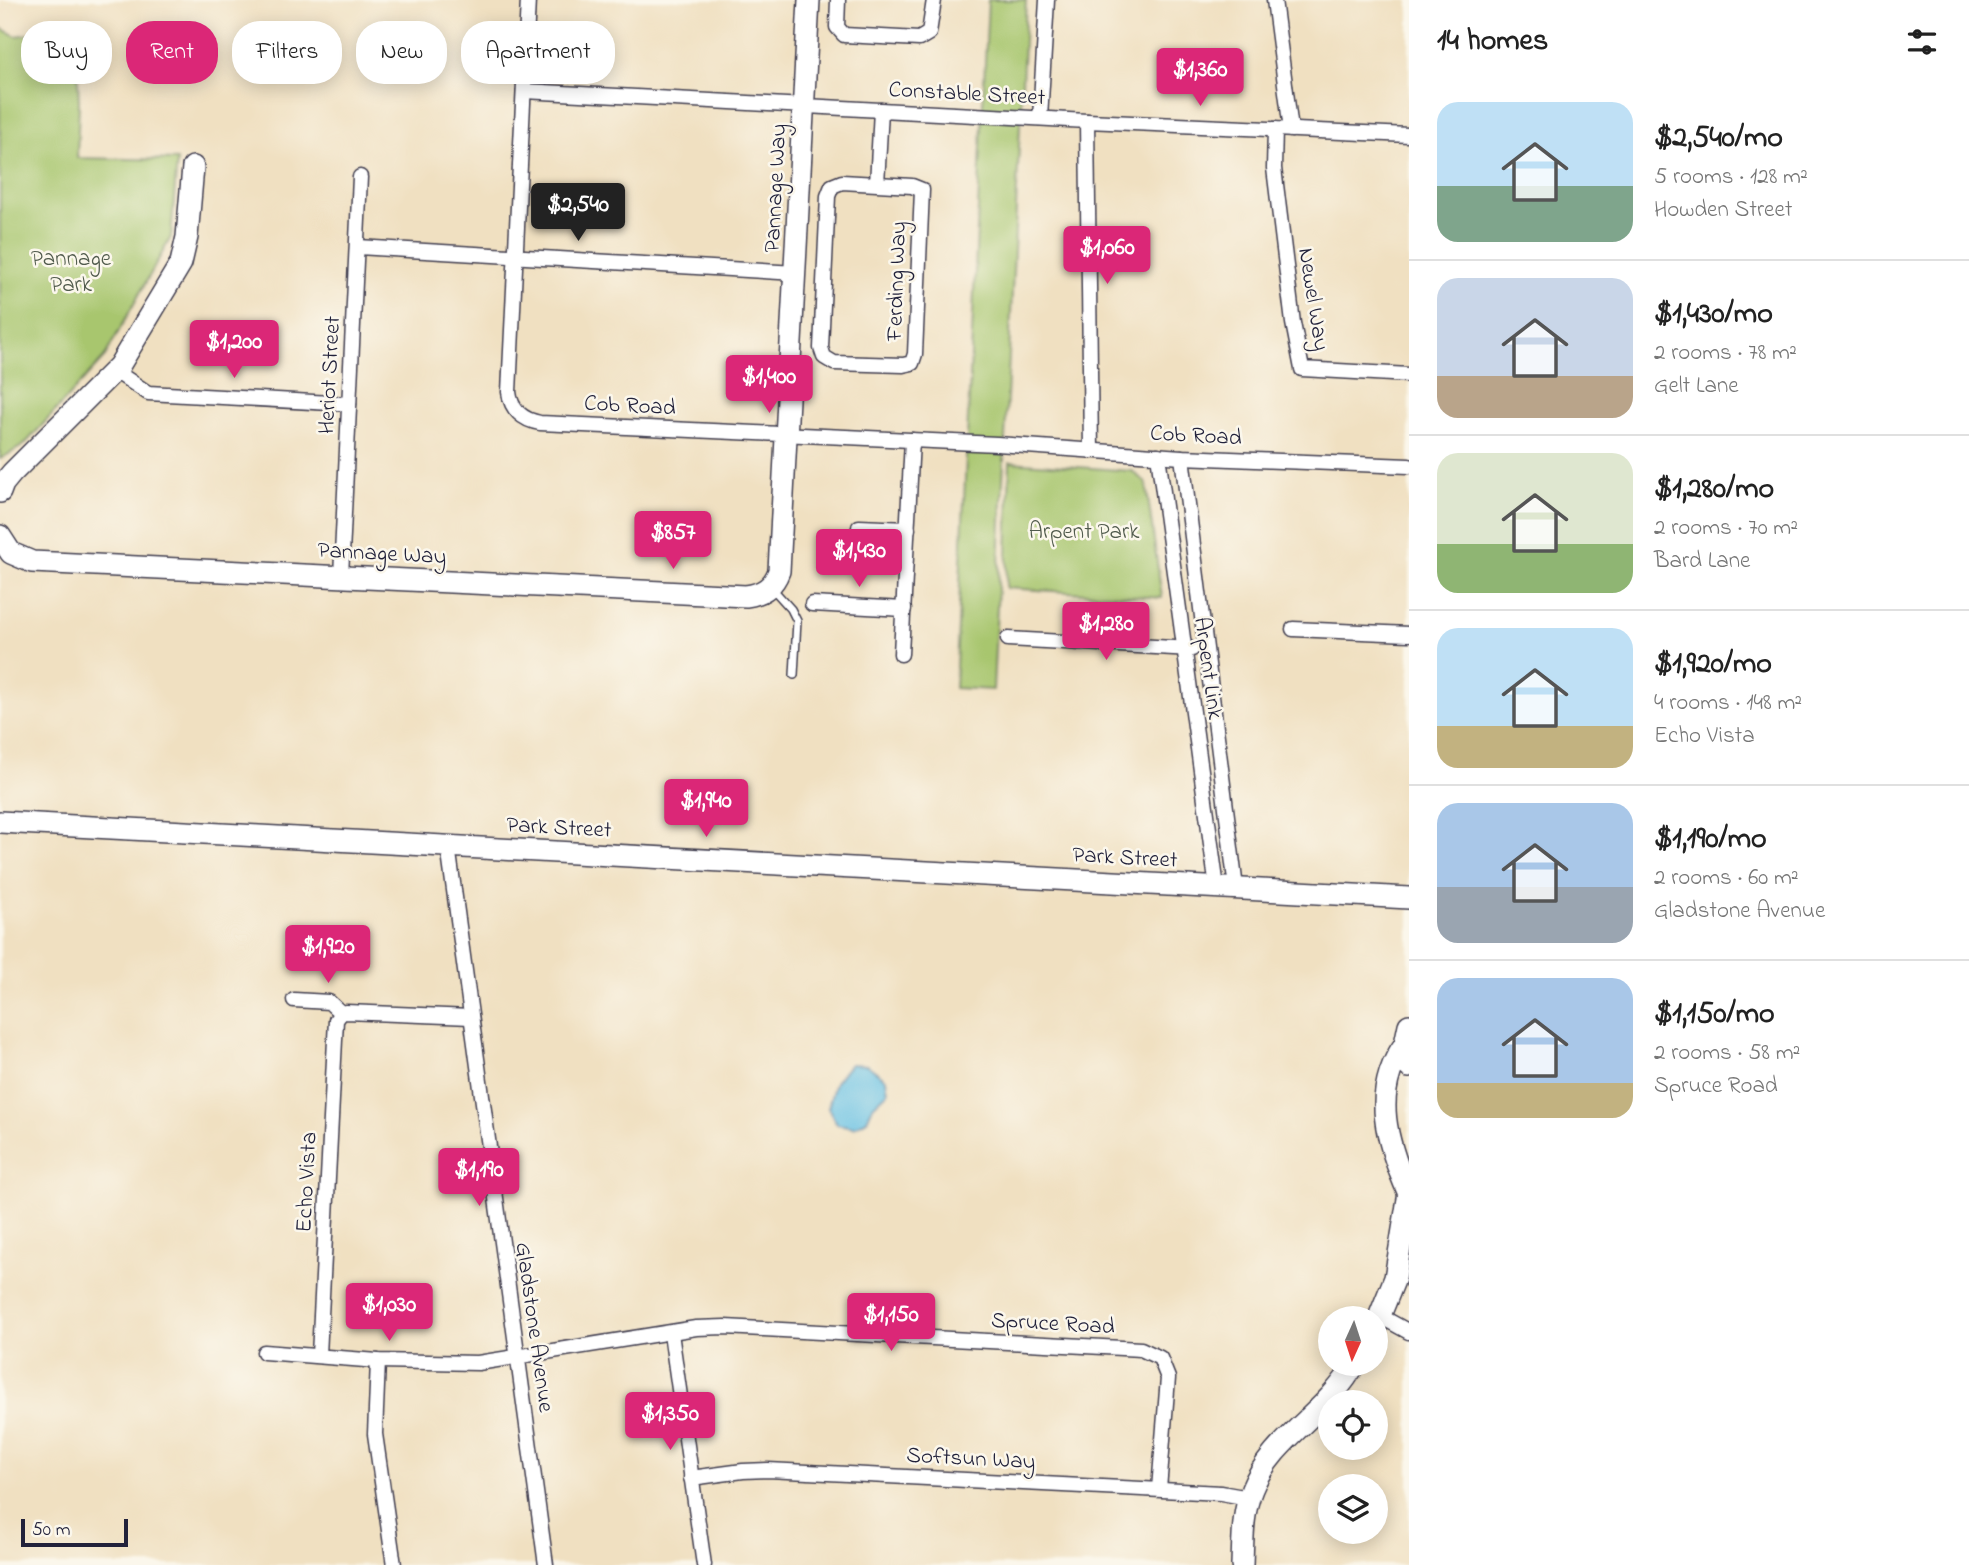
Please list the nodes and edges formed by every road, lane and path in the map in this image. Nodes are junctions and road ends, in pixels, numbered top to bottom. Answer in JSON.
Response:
{"nodes":[{"id":1,"x":528,"y":0,"type":"edge"},
{"id":2,"x":809,"y":0,"type":"edge"},
{"id":3,"x":838,"y":0,"type":"edge"},
{"id":4,"x":934,"y":0,"type":"edge"},
{"id":5,"x":1047,"y":0,"type":"edge"},
{"id":6,"x":1273,"y":0,"type":"edge"},
{"id":7,"x":523,"y":91,"type":"junction"},
{"id":8,"x":805,"y":106,"type":"junction"},
{"id":9,"x":881,"y":110,"type":"junction"},
{"id":10,"x":1040,"y":118,"type":"junction"},
{"id":11,"x":1087,"y":121,"type":"junction"},
{"id":12,"x":1275,"y":129,"type":"junction"},
{"id":13,"x":1292,"y":130,"type":"junction"},
{"id":14,"x":1409,"y":135,"type":"edge"},
{"id":15,"x":193,"y":167,"type":"dead end"},
{"id":16,"x":360,"y":177,"type":"dead end"},
{"id":17,"x":877,"y":184,"type":"junction"},
{"id":18,"x":358,"y":247,"type":"junction"},
{"id":19,"x":515,"y":256,"type":"junction"},
{"id":20,"x":796,"y":273,"type":"junction"},
{"id":21,"x":115,"y":371,"type":"junction"},
{"id":22,"x":1409,"y":375,"type":"edge"},
{"id":23,"x":349,"y":404,"type":"junction"},
{"id":24,"x":788,"y":434,"type":"junction"},
{"id":25,"x":912,"y":440,"type":"junction"},
{"id":26,"x":1091,"y":450,"type":"junction"},
{"id":27,"x":1158,"y":455,"type":"junction"},
{"id":28,"x":1182,"y":457,"type":"junction"},
{"id":29,"x":1409,"y":466,"type":"edge"},
{"id":30,"x":0,"y":492,"type":"edge"},
{"id":31,"x":859,"y":527,"type":"dead end"},
{"id":32,"x":908,"y":529,"type":"junction"},
{"id":33,"x":1,"y":542,"type":"edge"},
{"id":34,"x":341,"y":576,"type":"junction"},
{"id":35,"x":770,"y":586,"type":"junction"},
{"id":36,"x":812,"y":604,"type":"dead end"},
{"id":37,"x":904,"y":609,"type":"junction"},
{"id":38,"x":1293,"y":629,"type":"dead end"},
{"id":39,"x":1409,"y":634,"type":"edge"},
{"id":40,"x":1008,"y":639,"type":"dead end"},
{"id":41,"x":1185,"y":649,"type":"junction"},
{"id":42,"x":1206,"y":649,"type":"junction"},
{"id":43,"x":901,"y":654,"type":"dead end"},
{"id":44,"x":794,"y":675,"type":"dead end"},
{"id":45,"x":0,"y":822,"type":"edge"},
{"id":46,"x":448,"y":846,"type":"junction"},
{"id":47,"x":1227,"y":888,"type":"junction"},
{"id":48,"x":1409,"y":898,"type":"edge"},
{"id":49,"x":294,"y":1000,"type":"dead end"},
{"id":50,"x":341,"y":1013,"type":"junction"},
{"id":51,"x":471,"y":1017,"type":"junction"},
{"id":52,"x":1408,"y":1033,"type":"edge"},
{"id":53,"x":1409,"y":1067,"type":"edge"},
{"id":54,"x":1409,"y":1193,"type":"edge"},
{"id":55,"x":1409,"y":1200,"type":"edge"},
{"id":56,"x":1384,"y":1306,"type":"edge"},
{"id":57,"x":1388,"y":1324,"type":"edge"},
{"id":58,"x":1409,"y":1332,"type":"edge"},
{"id":59,"x":671,"y":1333,"type":"junction"},
{"id":60,"x":264,"y":1352,"type":"dead end"},
{"id":61,"x":319,"y":1354,"type":"junction"},
{"id":62,"x":517,"y":1357,"type":"junction"},
{"id":63,"x":379,"y":1361,"type":"junction"},
{"id":64,"x":1346,"y":1376,"type":"edge"},
{"id":65,"x":691,"y":1478,"type":"junction"},
{"id":66,"x":1159,"y":1489,"type":"junction"},
{"id":67,"x":1249,"y":1499,"type":"junction"},
{"id":68,"x":394,"y":1565,"type":"edge"},
{"id":69,"x":546,"y":1565,"type":"edge"},
{"id":70,"x":704,"y":1565,"type":"edge"},
{"id":71,"x":1242,"y":1565,"type":"edge"}],
"edges":[{"from":1,"to":7,"type":"street","name":"Cob Road"},
{"from":2,"to":8,"type":"street","name":"Pannage Way"},
{"from":3,"to":4,"type":"street"},
{"from":5,"to":10,"type":"street"},
{"from":6,"to":13,"type":"street"},
{"from":7,"to":8,"type":"street","name":"Constable Street"},
{"from":7,"to":19,"type":"street","name":"Cob Road"},
{"from":8,"to":9,"type":"street","name":"Constable Street"},
{"from":8,"to":20,"type":"street","name":"Pannage Way"},
{"from":9,"to":10,"type":"street","name":"Constable Street"},
{"from":9,"to":17,"type":"street"},
{"from":10,"to":11,"type":"street","name":"Constable Street"},
{"from":11,"to":12,"type":"street","name":"Constable Street"},
{"from":11,"to":26,"type":"street"},
{"from":12,"to":13,"type":"street","name":"Constable Street"},
{"from":12,"to":22,"type":"street","name":"Newel Way"},
{"from":13,"to":14,"type":"street","name":"Constable Street"},
{"from":15,"to":21,"type":"street"},
{"from":16,"to":18,"type":"street","name":"Heriot Street"},
{"from":17,"to":17,"type":"street","name":"Ferding Way"},
{"from":18,"to":19,"type":"street"},
{"from":18,"to":23,"type":"street","name":"Heriot Street"},
{"from":19,"to":20,"type":"street"},
{"from":19,"to":24,"type":"street","name":"Cob Road"},
{"from":20,"to":24,"type":"street","name":"Pannage Way"},
{"from":21,"to":23,"type":"street"},
{"from":21,"to":30,"type":"street"},
{"from":23,"to":34,"type":"street","name":"Heriot Street"},
{"from":24,"to":25,"type":"street","name":"Cob Road"},
{"from":24,"to":35,"type":"street","name":"Pannage Way"},
{"from":25,"to":26,"type":"street","name":"Cob Road"},
{"from":25,"to":32,"type":"street"},
{"from":26,"to":27,"type":"street","name":"Cob Road"},
{"from":27,"to":28,"type":"street","name":"Cob Road"},
{"from":27,"to":41,"type":"street","name":"Arpent Link"},
{"from":28,"to":29,"type":"street","name":"Cob Road"},
{"from":28,"to":42,"type":"street","name":"Arpent Link"},
{"from":31,"to":32,"type":"street"},
{"from":32,"to":37,"type":"street"},
{"from":33,"to":34,"type":"street","name":"Pannage Way"},
{"from":34,"to":35,"type":"street","name":"Pannage Way"},
{"from":35,"to":44,"type":"lane"},
{"from":36,"to":37,"type":"street"},
{"from":37,"to":43,"type":"street"},
{"from":38,"to":39,"type":"street"},
{"from":40,"to":41,"type":"street"},
{"from":41,"to":42,"type":"street"},
{"from":41,"to":47,"type":"street","name":"Arpent Link"},
{"from":42,"to":47,"type":"street","name":"Arpent Link"},
{"from":45,"to":46,"type":"street","name":"Park Street"},
{"from":46,"to":47,"type":"street","name":"Park Street"},
{"from":46,"to":51,"type":"street","name":"Gladstone Avenue"},
{"from":47,"to":48,"type":"street","name":"Park Street"},
{"from":49,"to":50,"type":"street"},
{"from":50,"to":51,"type":"street"},
{"from":50,"to":61,"type":"street","name":"Echo Vista"},
{"from":51,"to":62,"type":"street","name":"Gladstone Avenue"},
{"from":52,"to":53,"type":"street"},
{"from":52,"to":54,"type":"street"},
{"from":54,"to":55,"type":"street"},
{"from":55,"to":56,"type":"street"},
{"from":57,"to":58,"type":"street"},
{"from":59,"to":62,"type":"street","name":"Spruce Road"},
{"from":59,"to":65,"type":"street"},
{"from":59,"to":66,"type":"street","name":"Spruce Road"},
{"from":60,"to":61,"type":"street","name":"Spruce Road"},
{"from":61,"to":63,"type":"street","name":"Spruce Road"},
{"from":62,"to":63,"type":"street","name":"Spruce Road"},
{"from":62,"to":69,"type":"street","name":"Gladstone Avenue"},
{"from":63,"to":68,"type":"street"},
{"from":64,"to":67,"type":"street"},
{"from":65,"to":66,"type":"street","name":"Softsun Way"},
{"from":65,"to":70,"type":"street"},
{"from":66,"to":67,"type":"street","name":"Softsun Way"},
{"from":67,"to":71,"type":"street"}]}
